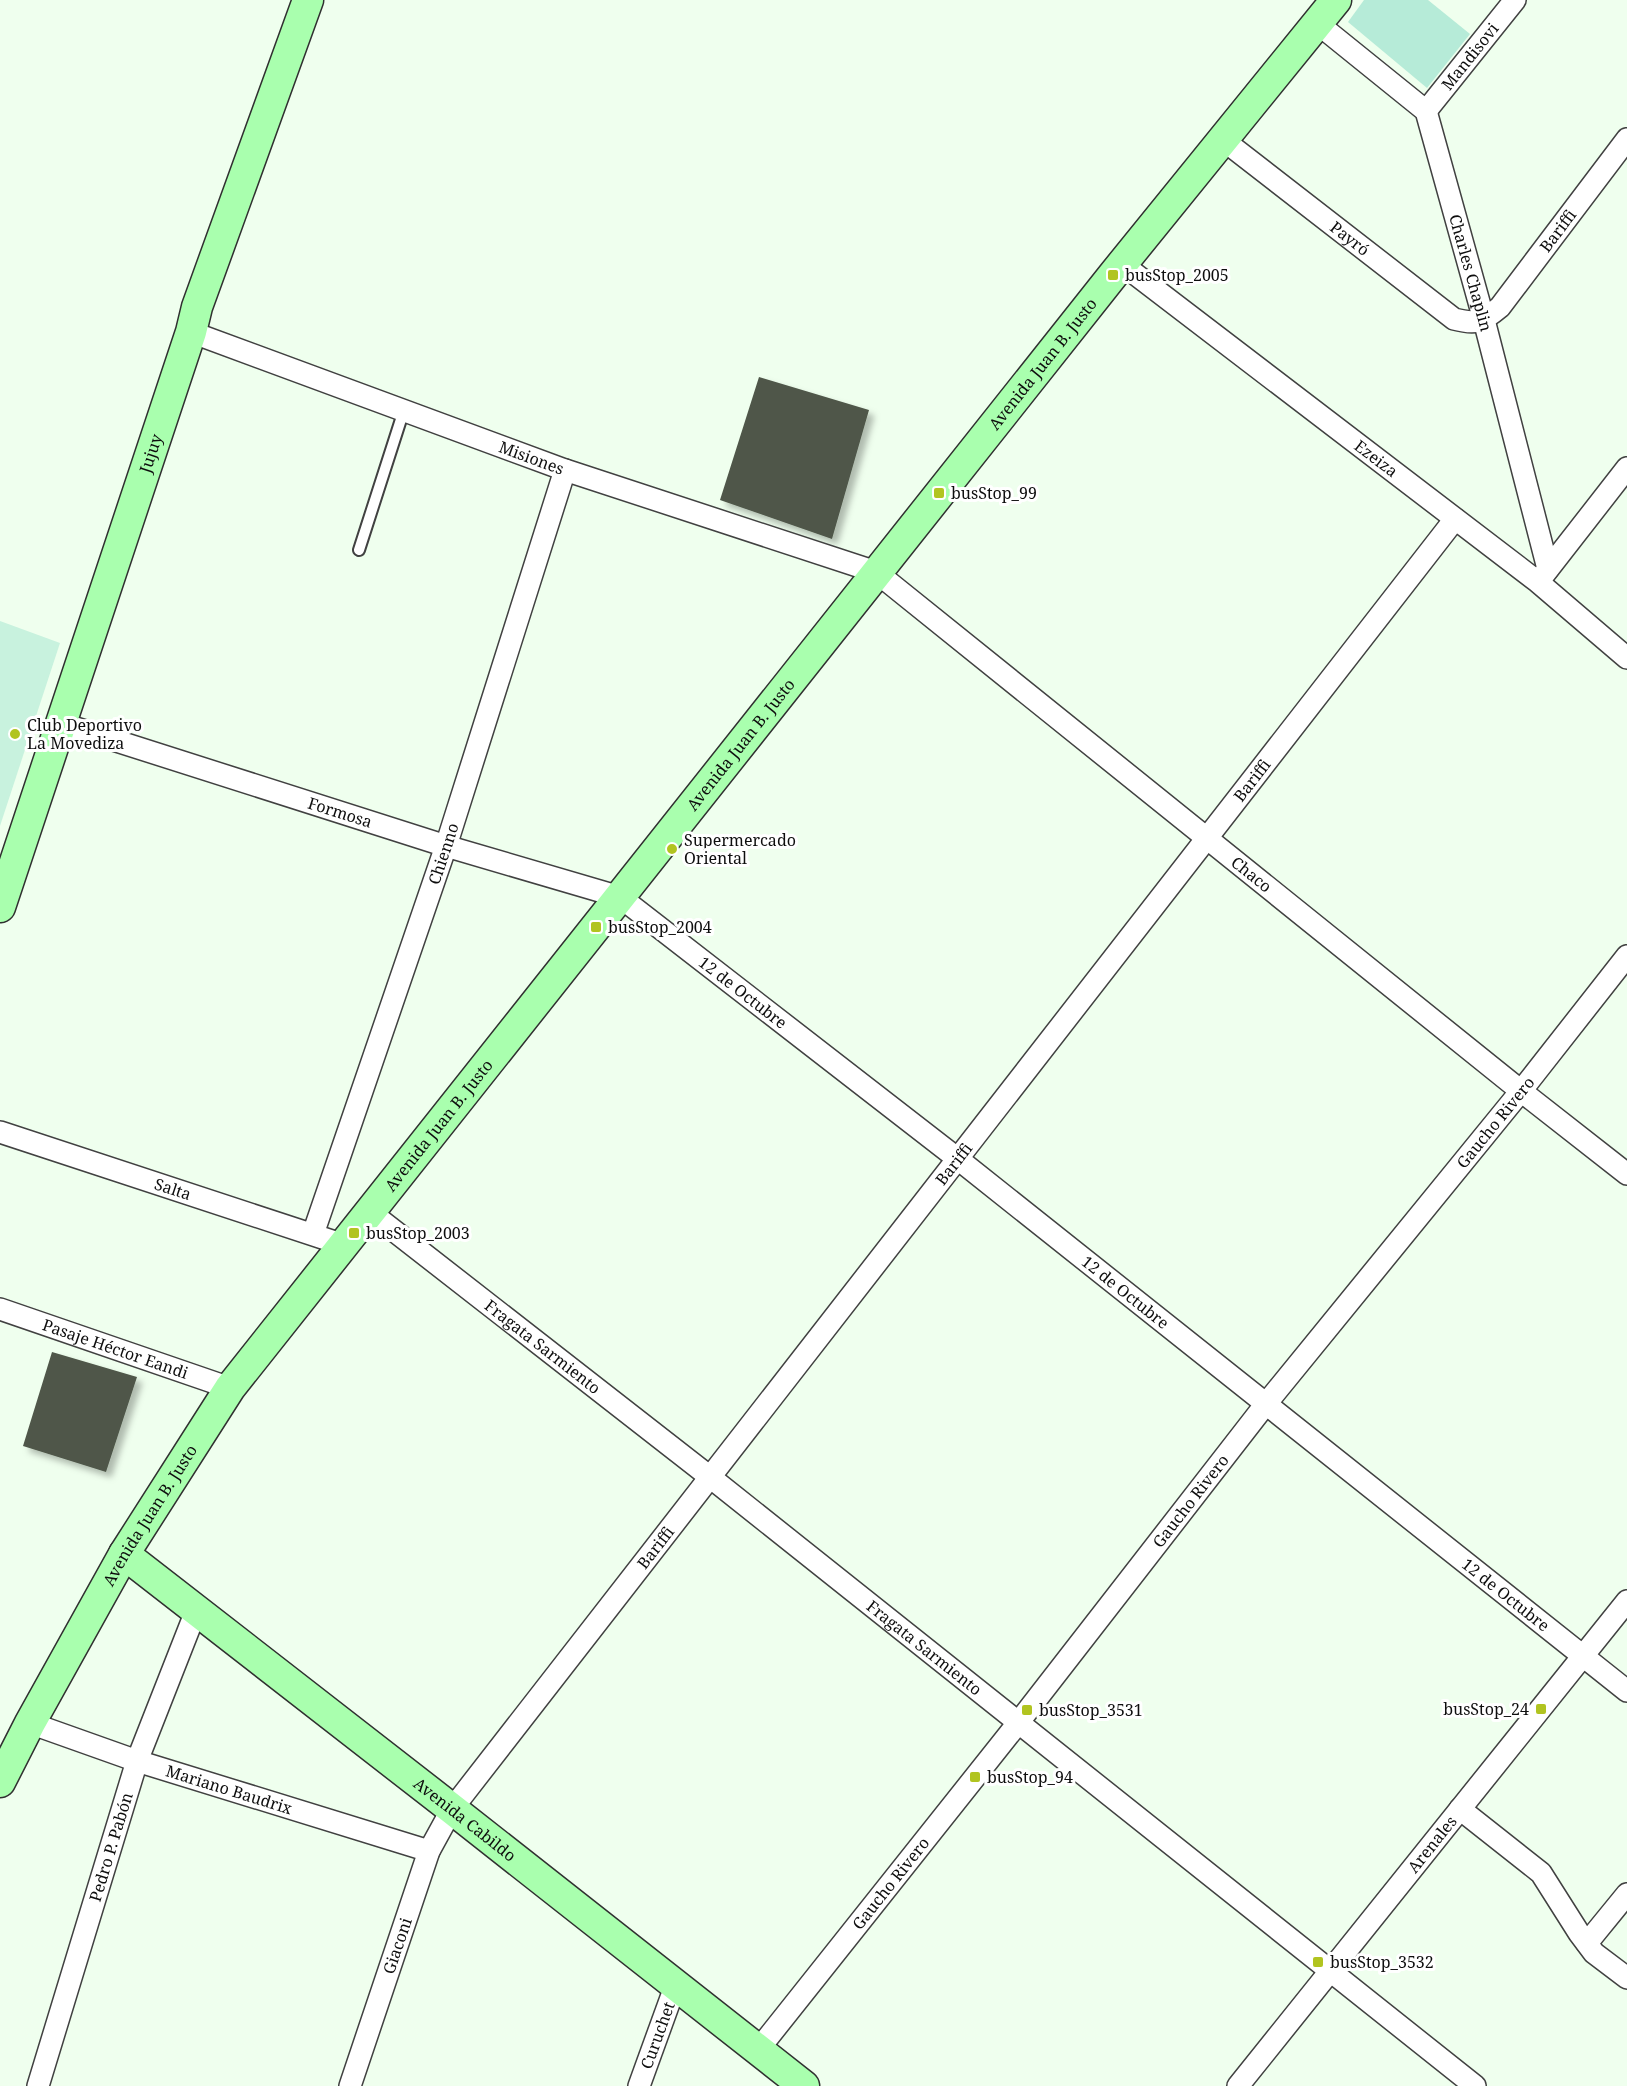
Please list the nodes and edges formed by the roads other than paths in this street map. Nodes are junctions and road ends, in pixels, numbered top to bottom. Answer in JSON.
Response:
{"nodes":[{"id":1,"x":308,"y":0,"type":"edge"},
{"id":2,"x":1336,"y":0,"type":"edge"},
{"id":3,"x":1515,"y":0,"type":"edge"},
{"id":4,"x":1317,"y":23,"type":"junction"},
{"id":5,"x":1426,"y":111,"type":"junction"},
{"id":6,"x":1222,"y":139,"type":"junction"},
{"id":7,"x":1626,"y":144,"type":"edge"},
{"id":8,"x":1122,"y":264,"type":"junction"},
{"id":9,"x":1484,"y":321,"type":"junction"},
{"id":10,"x":191,"y":332,"type":"junction"},
{"id":11,"x":404,"y":410,"type":"junction"},
{"id":12,"x":1627,"y":468,"type":"edge"},
{"id":13,"x":565,"y":470,"type":"junction"},
{"id":14,"x":1455,"y":519,"type":"junction"},
{"id":15,"x":359,"y":550,"type":"dead end"},
{"id":16,"x":876,"y":572,"type":"junction"},
{"id":17,"x":1543,"y":575,"type":"junction"},
{"id":18,"x":1627,"y":658,"type":"edge"},
{"id":19,"x":60,"y":723,"type":"junction"},
{"id":20,"x":1207,"y":838,"type":"junction"},
{"id":21,"x":446,"y":846,"type":"junction"},
{"id":22,"x":620,"y":897,"type":"junction"},
{"id":23,"x":0,"y":907,"type":"edge"},
{"id":24,"x":1627,"y":956,"type":"edge"},
{"id":25,"x":1521,"y":1091,"type":"junction"},
{"id":26,"x":0,"y":1132,"type":"edge"},
{"id":27,"x":958,"y":1159,"type":"junction"},
{"id":28,"x":1627,"y":1174,"type":"edge"},
{"id":29,"x":370,"y":1212,"type":"junction"},
{"id":30,"x":313,"y":1234,"type":"junction"},
{"id":31,"x":344,"y":1245,"type":"junction"},
{"id":32,"x":0,"y":1309,"type":"edge"},
{"id":33,"x":230,"y":1388,"type":"junction"},
{"id":34,"x":1265,"y":1405,"type":"junction"},
{"id":35,"x":710,"y":1477,"type":"junction"},
{"id":36,"x":124,"y":1554,"type":"junction"},
{"id":37,"x":1627,"y":1602,"type":"edge"},
{"id":38,"x":196,"y":1611,"type":"junction"},
{"id":39,"x":1583,"y":1657,"type":"junction"},
{"id":40,"x":1627,"y":1691,"type":"edge"},
{"id":41,"x":30,"y":1723,"type":"junction"},
{"id":42,"x":1018,"y":1723,"type":"junction"},
{"id":43,"x":137,"y":1761,"type":"junction"},
{"id":44,"x":0,"y":1782,"type":"edge"},
{"id":45,"x":452,"y":1809,"type":"junction"},
{"id":46,"x":1460,"y":1809,"type":"junction"},
{"id":47,"x":429,"y":1851,"type":"junction"},
{"id":48,"x":1627,"y":1894,"type":"edge"},
{"id":49,"x":1587,"y":1943,"type":"junction"},
{"id":50,"x":1329,"y":1971,"type":"junction"},
{"id":51,"x":1627,"y":1978,"type":"edge"},
{"id":52,"x":676,"y":1984,"type":"junction"},
{"id":53,"x":758,"y":2050,"type":"junction"},
{"id":54,"x":38,"y":2086,"type":"edge"},
{"id":55,"x":350,"y":2086,"type":"edge"},
{"id":56,"x":639,"y":2086,"type":"edge"},
{"id":57,"x":804,"y":2086,"type":"edge"},
{"id":58,"x":1238,"y":2086,"type":"edge"},
{"id":59,"x":1476,"y":2086,"type":"edge"}],
"edges":[{"from":1,"to":10,"type":"main road","name":"Jujuy"},
{"from":2,"to":4,"type":"main road","name":"Avenida Juan B. Justo"},
{"from":3,"to":5,"type":"street","name":"Mandisovi"},
{"from":4,"to":5,"type":"street"},
{"from":4,"to":6,"type":"main road","name":"Avenida Juan B. Justo"},
{"from":5,"to":9,"type":"street","name":"Charles Chaplin"},
{"from":6,"to":8,"type":"main road","name":"Avenida Juan B. Justo"},
{"from":6,"to":9,"type":"street","name":"Payró"},
{"from":7,"to":9,"type":"street","name":"Bariffi"},
{"from":8,"to":14,"type":"street","name":"Ezeiza"},
{"from":8,"to":16,"type":"main road","name":"Avenida Juan B. Justo"},
{"from":9,"to":17,"type":"street","name":"Charles Chaplin"},
{"from":10,"to":11,"type":"street","name":"Misiones"},
{"from":10,"to":19,"type":"main road","name":"Jujuy"},
{"from":11,"to":13,"type":"street","name":"Misiones"},
{"from":11,"to":15,"type":"lane"},
{"from":12,"to":17,"type":"street"},
{"from":13,"to":16,"type":"street","name":"Misiones"},
{"from":13,"to":21,"type":"street","name":"Chienno"},
{"from":14,"to":17,"type":"street","name":"Ezeiza"},
{"from":14,"to":20,"type":"street","name":"Bariffi"},
{"from":16,"to":20,"type":"street","name":"Chaco"},
{"from":16,"to":22,"type":"main road","name":"Avenida Juan B. Justo"},
{"from":17,"to":18,"type":"street","name":"Ezeiza"},
{"from":19,"to":21,"type":"street","name":"Formosa"},
{"from":19,"to":23,"type":"main road","name":"Jujuy"},
{"from":20,"to":25,"type":"street","name":"Chaco"},
{"from":20,"to":27,"type":"street","name":"Bariffi"},
{"from":21,"to":22,"type":"street","name":"Formosa"},
{"from":21,"to":30,"type":"street","name":"Chienno"},
{"from":22,"to":27,"type":"street","name":"12 de Octubre"},
{"from":22,"to":29,"type":"main road","name":"Avenida Juan B. Justo"},
{"from":24,"to":25,"type":"street","name":"Gaucho Rivero"},
{"from":25,"to":28,"type":"street","name":"Chaco"},
{"from":25,"to":34,"type":"street","name":"Gaucho Rivero"},
{"from":26,"to":30,"type":"street","name":"Salta"},
{"from":27,"to":34,"type":"street","name":"12 de Octubre"},
{"from":27,"to":35,"type":"street","name":"Bariffi"},
{"from":29,"to":31,"type":"main road","name":"Avenida Juan B. Justo"},
{"from":29,"to":35,"type":"street","name":"Fragata Sarmiento"},
{"from":30,"to":31,"type":"street","name":"Salta"},
{"from":31,"to":33,"type":"main road","name":"Avenida Juan B. Justo"},
{"from":32,"to":33,"type":"street","name":"Pasaje Héctor Eandi"},
{"from":33,"to":36,"type":"main road","name":"Avenida Juan B. Justo"},
{"from":34,"to":39,"type":"street","name":"12 de Octubre"},
{"from":34,"to":42,"type":"street","name":"Gaucho Rivero"},
{"from":35,"to":42,"type":"street","name":"Fragata Sarmiento"},
{"from":35,"to":45,"type":"street","name":"Bariffi"},
{"from":36,"to":38,"type":"main road","name":"Avenida Cabildo"},
{"from":36,"to":41,"type":"main road","name":"Avenida Juan B. Justo"},
{"from":37,"to":39,"type":"street","name":"Arenales"},
{"from":38,"to":43,"type":"street","name":"Pedro P. Pabón"},
{"from":38,"to":45,"type":"main road","name":"Avenida Cabildo"},
{"from":39,"to":40,"type":"street","name":"12 de Octubre"},
{"from":39,"to":46,"type":"street","name":"Arenales"},
{"from":41,"to":43,"type":"street","name":"Mariano Baudrix"},
{"from":41,"to":44,"type":"main road","name":"Avenida Juan B. Justo"},
{"from":42,"to":50,"type":"street","name":"Fragata Sarmiento"},
{"from":42,"to":53,"type":"street","name":"Gaucho Rivero"},
{"from":43,"to":47,"type":"street","name":"Mariano Baudrix"},
{"from":43,"to":54,"type":"street","name":"Pedro P. Pabón"},
{"from":45,"to":47,"type":"street","name":"Giaconi"},
{"from":45,"to":52,"type":"main road","name":"Avenida Cabildo"},
{"from":46,"to":49,"type":"street"},
{"from":46,"to":50,"type":"street","name":"Arenales"},
{"from":47,"to":55,"type":"street","name":"Giaconi"},
{"from":48,"to":49,"type":"street"},
{"from":49,"to":51,"type":"street"},
{"from":50,"to":58,"type":"street","name":"Arenales"},
{"from":50,"to":59,"type":"street","name":"Fragata Sarmiento"},
{"from":52,"to":53,"type":"main road","name":"Avenida Cabildo"},
{"from":52,"to":56,"type":"street","name":"Curuchet"},
{"from":53,"to":57,"type":"main road","name":"Avenida Cabildo"}]}
